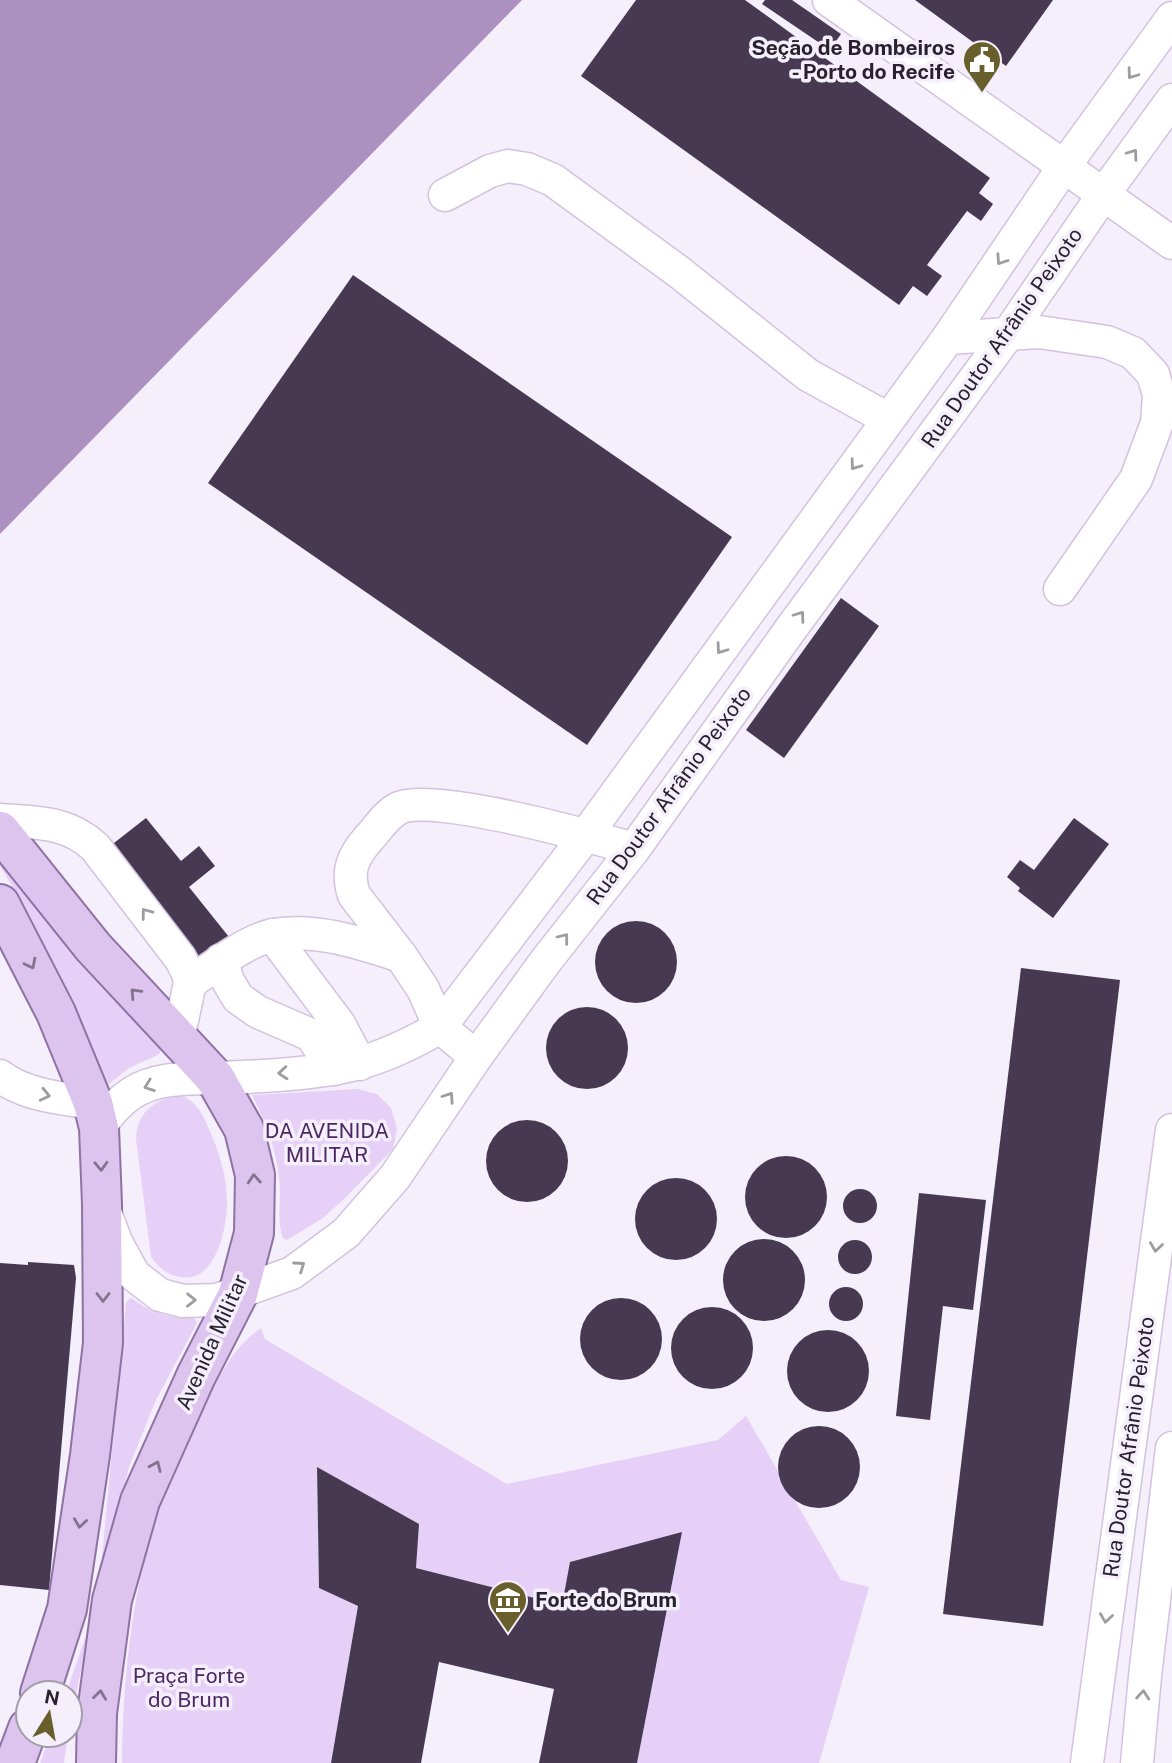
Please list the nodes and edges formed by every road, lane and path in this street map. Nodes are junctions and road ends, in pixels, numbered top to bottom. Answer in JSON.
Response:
{"nodes":[{"id":1,"x":841,"y":8,"type":"edge"},
{"id":2,"x":1172,"y":18,"type":"edge"},
{"id":3,"x":1172,"y":100,"type":"edge"},
{"id":4,"x":1065,"y":165,"type":"junction"},
{"id":5,"x":445,"y":195,"type":"dead end"},
{"id":6,"x":1103,"y":195,"type":"junction"},
{"id":7,"x":1172,"y":243,"type":"edge"},
{"id":8,"x":1008,"y":334,"type":"junction"},
{"id":9,"x":948,"y":338,"type":"junction"},
{"id":10,"x":888,"y":419,"type":"junction"},
{"id":11,"x":1060,"y":589,"type":"dead end"},
{"id":12,"x":0,"y":820,"type":"edge"},
{"id":13,"x":0,"y":831,"type":"edge"},
{"id":14,"x":586,"y":835,"type":"junction"},
{"id":15,"x":634,"y":849,"type":"junction"},
{"id":16,"x":0,"y":904,"type":"edge"},
{"id":17,"x":272,"y":935,"type":"junction"},
{"id":18,"x":401,"y":956,"type":"junction"},
{"id":19,"x":222,"y":960,"type":"junction"},
{"id":20,"x":190,"y":983,"type":"junction"},
{"id":21,"x":440,"y":1027,"type":"junction"},
{"id":22,"x":325,"y":1030,"type":"junction"},
{"id":23,"x":178,"y":1040,"type":"junction"},
{"id":24,"x":476,"y":1057,"type":"junction"},
{"id":25,"x":347,"y":1066,"type":"junction"},
{"id":26,"x":0,"y":1076,"type":"edge"},
{"id":27,"x":215,"y":1078,"type":"junction"},
{"id":28,"x":96,"y":1115,"type":"junction"},
{"id":29,"x":1172,"y":1130,"type":"edge"},
{"id":30,"x":102,"y":1204,"type":"junction"},
{"id":31,"x":238,"y":1294,"type":"junction"},
{"id":32,"x":1172,"y":1448,"type":"edge"},
{"id":33,"x":44,"y":1679,"type":"edge"},
{"id":34,"x":96,"y":1763,"type":"edge"},
{"id":35,"x":1087,"y":1763,"type":"edge"},
{"id":36,"x":1137,"y":1763,"type":"edge"}],
"edges":[{"from":1,"to":4,"type":"street"},
{"from":2,"to":4,"type":"street","name":"Rua Doutor Afrânio Peixoto","one_way":true},
{"from":6,"to":3,"type":"street","name":"Rua Doutor Afrânio Peixoto","one_way":true},
{"from":4,"to":6,"type":"street"},
{"from":4,"to":9,"type":"street","name":"Rua Doutor Afrânio Peixoto","one_way":true},
{"from":5,"to":10,"type":"street"},
{"from":6,"to":7,"type":"street"},
{"from":6,"to":8,"type":"street","name":"Rua Doutor Afrânio Peixoto"},
{"from":8,"to":9,"type":"street"},
{"from":8,"to":11,"type":"street"},
{"from":15,"to":8,"type":"street","name":"Rua Doutor Afrânio Peixoto","one_way":true},
{"from":9,"to":10,"type":"street","name":"Rua Doutor Afrânio Peixoto"},
{"from":10,"to":14,"type":"street","name":"Rua Doutor Afrânio Peixoto","one_way":true},
{"from":20,"to":12,"type":"street","one_way":true},
{"from":23,"to":13,"type":"main road","name":"Avenida Militar","one_way":true},
{"from":14,"to":15,"type":"street"},
{"from":14,"to":18,"type":"street"},
{"from":14,"to":21,"type":"street","name":"Rua Doutor Afrânio Peixoto"},
{"from":24,"to":15,"type":"street","name":"Rua Doutor Afrânio Peixoto","one_way":true},
{"from":16,"to":28,"type":"main road","one_way":true},
{"from":17,"to":18,"type":"street"},
{"from":17,"to":19,"type":"street"},
{"from":17,"to":22,"type":"street"},
{"from":18,"to":21,"type":"street"},
{"from":19,"to":20,"type":"street"},
{"from":19,"to":22,"type":"street"},
{"from":20,"to":23,"type":"street"},
{"from":21,"to":24,"type":"street"},
{"from":21,"to":25,"type":"street","name":"Rua Doutor Afrânio Peixoto"},
{"from":22,"to":25,"type":"street"},
{"from":23,"to":27,"type":"main road","name":"Avenida Militar"},
{"from":31,"to":24,"type":"street","name":"Rua Doutor Afrânio Peixoto","one_way":true},
{"from":25,"to":27,"type":"street","name":"Rua Doutor Afrânio Peixoto","one_way":true},
{"from":26,"to":28,"type":"street","one_way":true},
{"from":27,"to":28,"type":"street","name":"Rua Doutor Afrânio Peixoto","one_way":true},
{"from":31,"to":27,"type":"main road","name":"Avenida Militar","one_way":true},
{"from":28,"to":30,"type":"main road","one_way":true},
{"from":29,"to":35,"type":"street","name":"Rua Doutor Afrânio Peixoto","one_way":true},
{"from":30,"to":31,"type":"street","name":"Rua Doutor Afrânio Peixoto","one_way":true},
{"from":30,"to":33,"type":"main road","one_way":true},
{"from":34,"to":31,"type":"main road","name":"Avenida Militar","one_way":true},
{"from":36,"to":32,"type":"street","name":"Rua Doutor Afrânio Peixoto","one_way":true}]}
